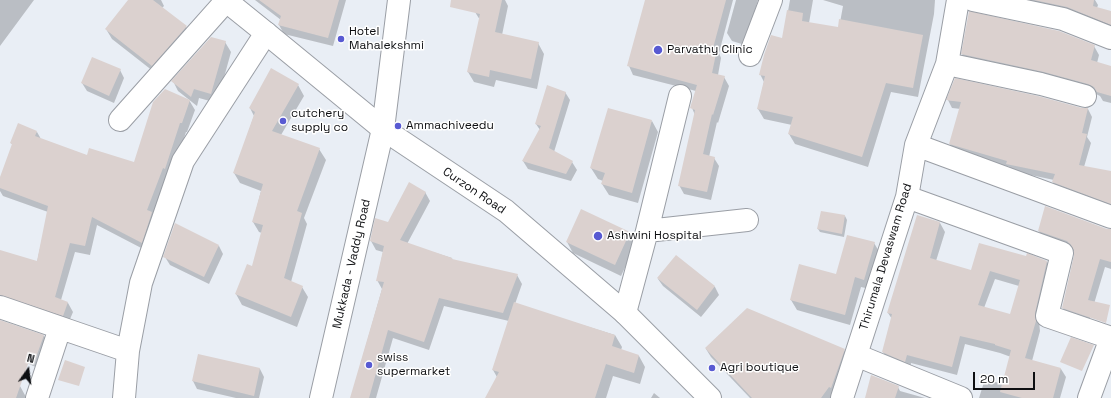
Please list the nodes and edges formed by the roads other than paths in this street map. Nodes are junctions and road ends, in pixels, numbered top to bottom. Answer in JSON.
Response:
{"nodes":[{"id":1,"x":225,"y":0,"type":"edge"},
{"id":2,"x":399,"y":0,"type":"edge"},
{"id":3,"x":771,"y":0,"type":"edge"},
{"id":4,"x":958,"y":0,"type":"edge"},
{"id":5,"x":973,"y":0,"type":"edge"},
{"id":6,"x":266,"y":33,"type":"junction"},
{"id":7,"x":1111,"y":38,"type":"edge"},
{"id":8,"x":750,"y":55,"type":"dead end"},
{"id":9,"x":947,"y":64,"type":"junction"},
{"id":10,"x":680,"y":96,"type":"dead end"},
{"id":11,"x":1085,"y":96,"type":"dead end"},
{"id":12,"x":120,"y":120,"type":"dead end"},
{"id":13,"x":383,"y":129,"type":"junction"},
{"id":14,"x":916,"y":145,"type":"junction"},
{"id":15,"x":907,"y":197,"type":"junction"},
{"id":16,"x":1111,"y":217,"type":"edge"},
{"id":17,"x":748,"y":220,"type":"dead end"},
{"id":18,"x":647,"y":231,"type":"junction"},
{"id":19,"x":0,"y":307,"type":"edge"},
{"id":20,"x":625,"y":313,"type":"junction"},
{"id":21,"x":60,"y":328,"type":"junction"},
{"id":22,"x":128,"y":351,"type":"junction"},
{"id":23,"x":856,"y":355,"type":"junction"},
{"id":24,"x":37,"y":398,"type":"edge"},
{"id":25,"x":124,"y":398,"type":"edge"},
{"id":26,"x":322,"y":398,"type":"edge"},
{"id":27,"x":710,"y":398,"type":"edge"},
{"id":28,"x":842,"y":398,"type":"edge"},
{"id":29,"x":961,"y":398,"type":"edge"},
{"id":30,"x":1089,"y":398,"type":"edge"}],
"edges":[{"from":1,"to":6,"type":"street","name":"Curzon Road"},
{"from":1,"to":12,"type":"street"},
{"from":2,"to":13,"type":"street","name":"Mukkada - Vaddy Road"},
{"from":3,"to":8,"type":"street"},
{"from":4,"to":9,"type":"street","name":"Thirumala Devaswam Road"},
{"from":5,"to":7,"type":"street"},
{"from":6,"to":13,"type":"street","name":"Curzon Road"},
{"from":6,"to":22,"type":"street"},
{"from":9,"to":11,"type":"street"},
{"from":9,"to":14,"type":"street","name":"Thirumala Devaswam Road"},
{"from":10,"to":18,"type":"street"},
{"from":13,"to":20,"type":"street","name":"Curzon Road"},
{"from":13,"to":26,"type":"street","name":"Mukkada - Vaddy Road"},
{"from":14,"to":15,"type":"street","name":"Thirumala Devaswam Road"},
{"from":14,"to":16,"type":"street"},
{"from":15,"to":23,"type":"street","name":"Thirumala Devaswam Road"},
{"from":15,"to":30,"type":"street"},
{"from":17,"to":18,"type":"street"},
{"from":18,"to":20,"type":"street"},
{"from":19,"to":21,"type":"street"},
{"from":20,"to":27,"type":"street","name":"Curzon Road"},
{"from":21,"to":22,"type":"street"},
{"from":21,"to":24,"type":"street"},
{"from":22,"to":25,"type":"street"},
{"from":23,"to":28,"type":"street","name":"Thirumala Devaswam Road"},
{"from":23,"to":29,"type":"street"}]}
